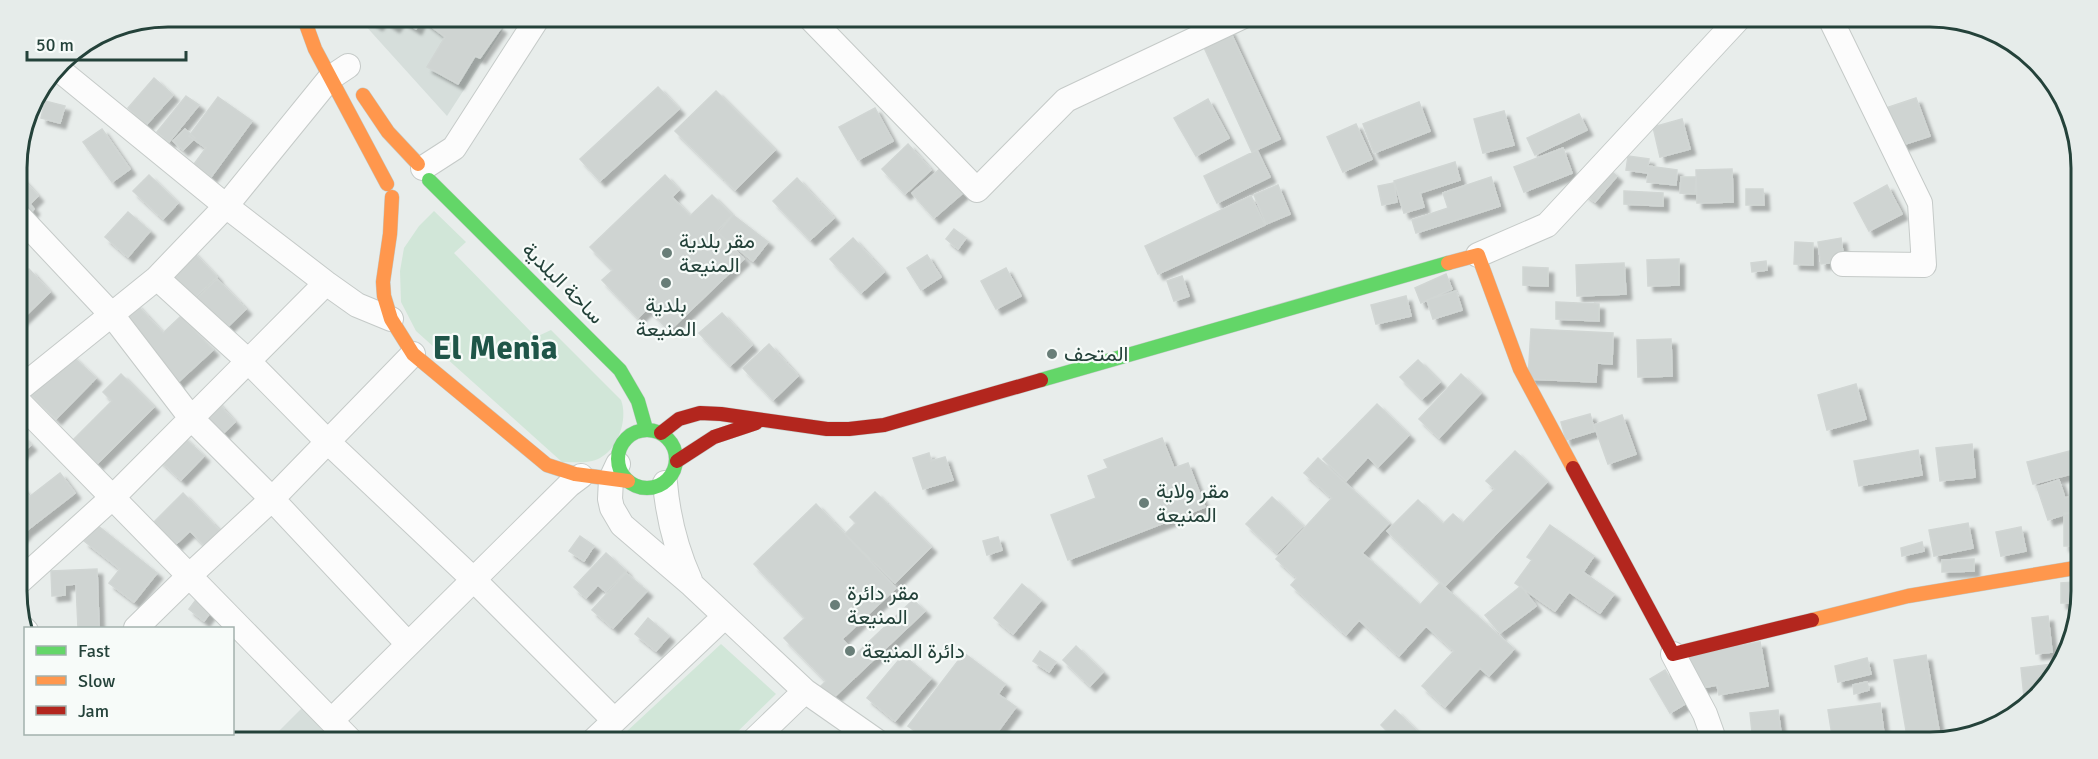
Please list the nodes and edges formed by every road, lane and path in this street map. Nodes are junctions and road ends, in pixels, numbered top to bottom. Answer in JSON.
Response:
{"nodes":[{"id":1,"x":307,"y":27,"type":"edge"},
{"id":2,"x":532,"y":27,"type":"edge"},
{"id":3,"x":819,"y":27,"type":"edge"},
{"id":4,"x":1221,"y":27,"type":"edge"},
{"id":5,"x":1731,"y":27,"type":"edge"},
{"id":6,"x":1834,"y":27,"type":"edge"},
{"id":7,"x":64,"y":73,"type":"edge"},
{"id":8,"x":346,"y":73,"type":"junction"},
{"id":9,"x":424,"y":177,"type":"junction"},
{"id":10,"x":394,"y":195,"type":"junction"},
{"id":11,"x":226,"y":206,"type":"junction"},
{"id":12,"x":27,"y":225,"type":"edge"},
{"id":13,"x":1478,"y":255,"type":"junction"},
{"id":14,"x":1843,"y":264,"type":"dead end"},
{"id":15,"x":157,"y":278,"type":"junction"},
{"id":16,"x":326,"y":283,"type":"junction"},
{"id":17,"x":112,"y":315,"type":"junction"},
{"id":18,"x":391,"y":319,"type":"junction"},
{"id":19,"x":413,"y":354,"type":"junction"},
{"id":20,"x":248,"y":361,"type":"junction"},
{"id":21,"x":27,"y":383,"type":"edge"},
{"id":22,"x":27,"y":410,"type":"edge"},
{"id":23,"x":191,"y":418,"type":"junction"},
{"id":24,"x":772,"y":421,"type":"junction"},
{"id":25,"x":646,"y":429,"type":"junction"},
{"id":26,"x":661,"y":433,"type":"junction"},
{"id":27,"x":328,"y":442,"type":"junction"},
{"id":28,"x":677,"y":461,"type":"junction"},
{"id":29,"x":619,"y":475,"type":"junction"},
{"id":30,"x":581,"y":476,"type":"junction"},
{"id":31,"x":665,"y":483,"type":"junction"},
{"id":32,"x":113,"y":497,"type":"junction"},
{"id":33,"x":272,"y":499,"type":"junction"},
{"id":34,"x":2071,"y":569,"type":"edge"},
{"id":35,"x":27,"y":575,"type":"edge"},
{"id":36,"x":189,"y":576,"type":"junction"},
{"id":37,"x":474,"y":580,"type":"junction"},
{"id":38,"x":692,"y":585,"type":"junction"},
{"id":39,"x":724,"y":617,"type":"junction"},
{"id":40,"x":137,"y":627,"type":"edge"},
{"id":41,"x":408,"y":644,"type":"junction"},
{"id":42,"x":1673,"y":654,"type":"junction"},
{"id":43,"x":805,"y":691,"type":"junction"},
{"id":44,"x":332,"y":720,"type":"junction"},
{"id":45,"x":614,"y":720,"type":"junction"},
{"id":46,"x":343,"y":732,"type":"edge"},
{"id":47,"x":602,"y":732,"type":"edge"},
{"id":48,"x":762,"y":732,"type":"edge"},
{"id":49,"x":864,"y":732,"type":"edge"},
{"id":50,"x":1712,"y":732,"type":"edge"}],
"edges":[{"from":1,"to":8,"type":"street"},
{"from":2,"to":9,"type":"street"},
{"from":3,"to":4,"type":"street"},
{"from":5,"to":13,"type":"street"},
{"from":6,"to":14,"type":"street"},
{"from":7,"to":11,"type":"street"},
{"from":8,"to":9,"type":"street","name":"ساحة البلدية"},
{"from":8,"to":10,"type":"street"},
{"from":8,"to":11,"type":"street"},
{"from":9,"to":10,"type":"street"},
{"from":9,"to":25,"type":"street","name":"ساحة البلدية"},
{"from":10,"to":18,"type":"street"},
{"from":11,"to":15,"type":"street"},
{"from":11,"to":16,"type":"street"},
{"from":12,"to":17,"type":"street"},
{"from":13,"to":24,"type":"street"},
{"from":13,"to":42,"type":"street"},
{"from":15,"to":17,"type":"street"},
{"from":15,"to":20,"type":"street"},
{"from":16,"to":18,"type":"street"},
{"from":16,"to":20,"type":"street"},
{"from":17,"to":21,"type":"street"},
{"from":17,"to":23,"type":"street"},
{"from":18,"to":19,"type":"street"},
{"from":19,"to":27,"type":"street"},
{"from":19,"to":30,"type":"street"},
{"from":20,"to":23,"type":"street"},
{"from":20,"to":27,"type":"street"},
{"from":22,"to":32,"type":"street"},
{"from":23,"to":32,"type":"street"},
{"from":23,"to":33,"type":"street"},
{"from":24,"to":26,"type":"street"},
{"from":24,"to":28,"type":"street"},
{"from":25,"to":26,"type":"street"},
{"from":25,"to":29,"type":"street"},
{"from":26,"to":28,"type":"street"},
{"from":27,"to":33,"type":"street"},
{"from":27,"to":37,"type":"street"},
{"from":28,"to":31,"type":"street"},
{"from":29,"to":30,"type":"street"},
{"from":29,"to":31,"type":"street"},
{"from":29,"to":38,"type":"street"},
{"from":30,"to":37,"type":"street"},
{"from":31,"to":38,"type":"street"},
{"from":32,"to":35,"type":"street"},
{"from":32,"to":36,"type":"street"},
{"from":33,"to":36,"type":"street"},
{"from":33,"to":41,"type":"street"},
{"from":34,"to":42,"type":"street"},
{"from":36,"to":40,"type":"street"},
{"from":36,"to":44,"type":"street"},
{"from":37,"to":41,"type":"street"},
{"from":37,"to":45,"type":"street"},
{"from":38,"to":39,"type":"street"},
{"from":39,"to":43,"type":"street"},
{"from":39,"to":45,"type":"street"},
{"from":41,"to":44,"type":"street"},
{"from":42,"to":50,"type":"street"},
{"from":43,"to":48,"type":"street"},
{"from":43,"to":49,"type":"street"},
{"from":44,"to":46,"type":"street"},
{"from":45,"to":47,"type":"street"}]}
